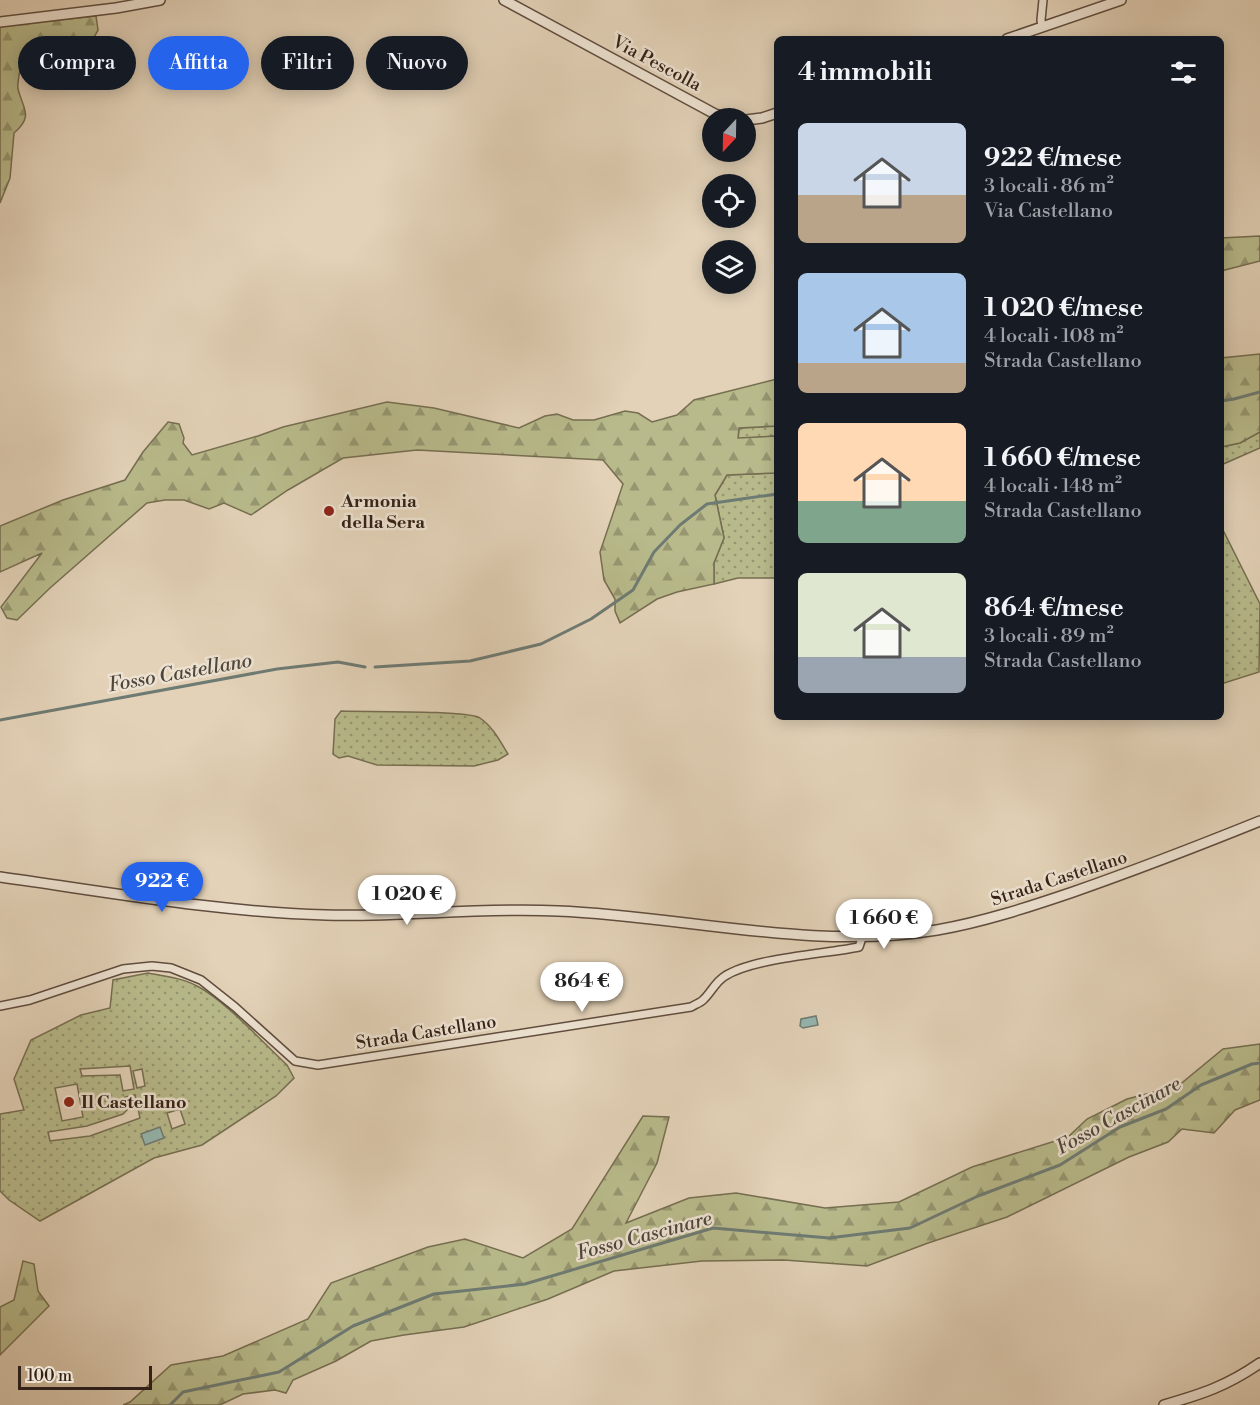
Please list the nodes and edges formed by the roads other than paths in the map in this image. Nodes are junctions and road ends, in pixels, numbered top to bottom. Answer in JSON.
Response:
{"nodes":[{"id":1,"x":160,"y":0,"type":"edge"},
{"id":2,"x":504,"y":0,"type":"edge"},
{"id":3,"x":1044,"y":0,"type":"edge"},
{"id":4,"x":1121,"y":0,"type":"edge"},
{"id":5,"x":0,"y":22,"type":"edge"},
{"id":6,"x":1042,"y":27,"type":"junction"},
{"id":7,"x":1016,"y":36,"type":"edge"},
{"id":8,"x":705,"y":108,"type":"edge"},
{"id":9,"x":774,"y":114,"type":"edge"},
{"id":10,"x":756,"y":118,"type":"edge"},
{"id":11,"x":1260,"y":821,"type":"edge"},
{"id":12,"x":0,"y":877,"type":"edge"},
{"id":13,"x":862,"y":938,"type":"junction"},
{"id":14,"x":0,"y":1006,"type":"edge"},
{"id":15,"x":1260,"y":1363,"type":"edge"},
{"id":16,"x":1164,"y":1405,"type":"edge"}],
"edges":[{"from":1,"to":5,"type":"street"},
{"from":2,"to":8,"type":"street","name":"Via Pescolla"},
{"from":3,"to":6,"type":"street"},
{"from":4,"to":6,"type":"street"},
{"from":6,"to":7,"type":"street"},
{"from":9,"to":10,"type":"street"},
{"from":11,"to":13,"type":"street","name":"Strada Castellano"},
{"from":12,"to":13,"type":"street","name":"Strada Castellano"},
{"from":13,"to":14,"type":"street","name":"Strada Castellano"},
{"from":15,"to":16,"type":"street"}]}
